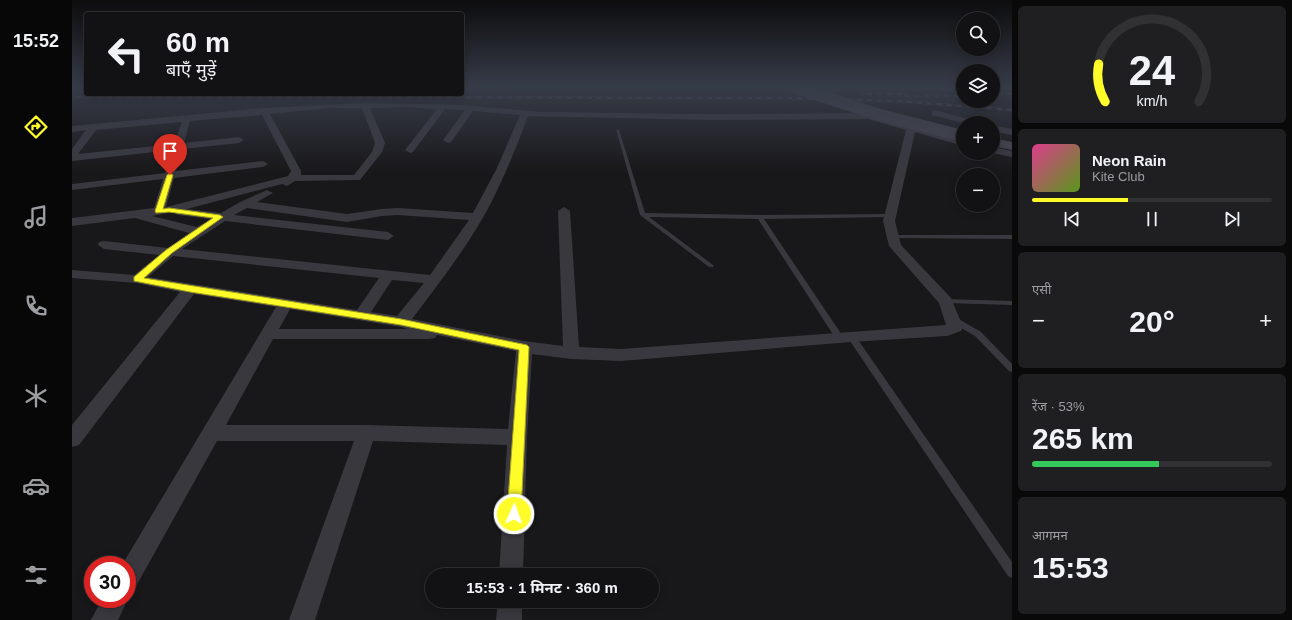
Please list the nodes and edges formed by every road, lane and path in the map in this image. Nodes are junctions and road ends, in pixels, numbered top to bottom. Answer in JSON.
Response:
{"nodes":[{"id":1,"x":210,"y":116,"type":"edge"},
{"id":2,"x":267,"y":116,"type":"edge"},
{"id":3,"x":370,"y":116,"type":"edge"},
{"id":4,"x":436,"y":116,"type":"edge"},
{"id":5,"x":465,"y":116,"type":"edge"},
{"id":6,"x":524,"y":116,"type":"edge"},
{"id":7,"x":635,"y":116,"type":"edge"},
{"id":8,"x":884,"y":116,"type":"edge"},
{"id":9,"x":946,"y":116,"type":"edge"},
{"id":10,"x":187,"y":118,"type":"junction"},
{"id":11,"x":956,"y":119,"type":"edge"},
{"id":12,"x":93,"y":127,"type":"junction"},
{"id":13,"x":72,"y":129,"type":"edge"},
{"id":14,"x":911,"y":129,"type":"junction"},
{"id":15,"x":1000,"y":129,"type":"edge"},
{"id":16,"x":618,"y":130,"type":"dead end"},
{"id":17,"x":1012,"y":132,"type":"edge"},
{"id":18,"x":956,"y":134,"type":"edge"},
{"id":19,"x":239,"y":140,"type":"dead end"},
{"id":20,"x":448,"y":140,"type":"dead end"},
{"id":21,"x":956,"y":141,"type":"edge"},
{"id":22,"x":1000,"y":143,"type":"edge"},
{"id":23,"x":179,"y":146,"type":"junction"},
{"id":24,"x":1012,"y":146,"type":"edge"},
{"id":25,"x":410,"y":150,"type":"dead end"},
{"id":26,"x":1000,"y":151,"type":"edge"},
{"id":27,"x":1012,"y":154,"type":"edge"},
{"id":28,"x":72,"y":157,"type":"edge"},
{"id":29,"x":263,"y":164,"type":"dead end"},
{"id":30,"x":170,"y":175,"type":"junction"},
{"id":31,"x":292,"y":178,"type":"junction"},
{"id":32,"x":72,"y":187,"type":"edge"},
{"id":33,"x":244,"y":204,"type":"junction"},
{"id":34,"x":164,"y":211,"type":"junction"},
{"id":35,"x":564,"y":211,"type":"dead end"},
{"id":36,"x":133,"y":214,"type":"junction"},
{"id":37,"x":643,"y":214,"type":"junction"},
{"id":38,"x":891,"y":215,"type":"junction"},
{"id":39,"x":760,"y":216,"type":"junction"},
{"id":40,"x":220,"y":217,"type":"junction"},
{"id":41,"x":476,"y":217,"type":"junction"},
{"id":42,"x":72,"y":222,"type":"edge"},
{"id":43,"x":197,"y":232,"type":"junction"},
{"id":44,"x":388,"y":236,"type":"dead end"},
{"id":45,"x":893,"y":237,"type":"junction"},
{"id":46,"x":1012,"y":237,"type":"edge"},
{"id":47,"x":104,"y":245,"type":"dead end"},
{"id":48,"x":169,"y":252,"type":"junction"},
{"id":49,"x":711,"y":266,"type":"dead end"},
{"id":50,"x":72,"y":274,"type":"edge"},
{"id":51,"x":389,"y":274,"type":"junction"},
{"id":52,"x":137,"y":279,"type":"junction"},
{"id":53,"x":434,"y":280,"type":"junction"},
{"id":54,"x":190,"y":289,"type":"junction"},
{"id":55,"x":946,"y":301,"type":"junction"},
{"id":56,"x":286,"y":303,"type":"junction"},
{"id":57,"x":1012,"y":303,"type":"edge"},
{"id":58,"x":361,"y":315,"type":"junction"},
{"id":59,"x":952,"y":318,"type":"junction"},
{"id":60,"x":401,"y":322,"type":"junction"},
{"id":61,"x":268,"y":334,"type":"junction"},
{"id":62,"x":462,"y":334,"type":"junction"},
{"id":63,"x":845,"y":337,"type":"junction"},
{"id":64,"x":524,"y":347,"type":"junction"},
{"id":65,"x":571,"y":353,"type":"junction"},
{"id":66,"x":1012,"y":369,"type":"edge"},
{"id":67,"x":213,"y":433,"type":"junction"},
{"id":68,"x":366,"y":433,"type":"junction"},
{"id":69,"x":517,"y":437,"type":"junction"},
{"id":70,"x":72,"y":439,"type":"edge"},
{"id":71,"x":136,"y":565,"type":"edge"},
{"id":72,"x":511,"y":568,"type":"edge"},
{"id":73,"x":1012,"y":572,"type":"edge"},
{"id":74,"x":111,"y":608,"type":"edge"},
{"id":75,"x":510,"y":608,"type":"edge"},
{"id":76,"x":104,"y":620,"type":"edge"},
{"id":77,"x":302,"y":620,"type":"edge"},
{"id":78,"x":509,"y":620,"type":"edge"}],
"edges":[{"from":1,"to":10,"type":"street"},
{"from":2,"to":31,"type":"street"},
{"from":3,"to":31,"type":"street"},
{"from":4,"to":25,"type":"street"},
{"from":5,"to":20,"type":"street"},
{"from":6,"to":41,"type":"street"},
{"from":7,"to":14,"type":"street"},
{"from":8,"to":18,"type":"main road","bridge":true},
{"from":9,"to":11,"type":"street"},
{"from":10,"to":12,"type":"street"},
{"from":10,"to":23,"type":"street"},
{"from":12,"to":13,"type":"street"},
{"from":12,"to":28,"type":"street"},
{"from":14,"to":21,"type":"street"},
{"from":14,"to":38,"type":"street"},
{"from":15,"to":17,"type":"street"},
{"from":16,"to":37,"type":"lane"},
{"from":19,"to":23,"type":"street"},
{"from":22,"to":24,"type":"main road"},
{"from":23,"to":28,"type":"street"},
{"from":23,"to":30,"type":"street"},
{"from":26,"to":27,"type":"street"},
{"from":29,"to":30,"type":"street"},
{"from":30,"to":32,"type":"street"},
{"from":30,"to":34,"type":"street"},
{"from":31,"to":33,"type":"street"},
{"from":31,"to":34,"type":"street"},
{"from":33,"to":40,"type":"street"},
{"from":33,"to":41,"type":"street"},
{"from":34,"to":36,"type":"street"},
{"from":34,"to":40,"type":"street"},
{"from":35,"to":65,"type":"street"},
{"from":36,"to":42,"type":"street"},
{"from":36,"to":43,"type":"street"},
{"from":37,"to":39,"type":"lane"},
{"from":37,"to":49,"type":"lane"},
{"from":38,"to":39,"type":"lane"},
{"from":38,"to":45,"type":"street"},
{"from":39,"to":63,"type":"lane"},
{"from":40,"to":43,"type":"street"},
{"from":40,"to":44,"type":"street"},
{"from":41,"to":53,"type":"street"},
{"from":43,"to":48,"type":"street"},
{"from":45,"to":46,"type":"lane"},
{"from":45,"to":55,"type":"street"},
{"from":47,"to":48,"type":"street"},
{"from":48,"to":51,"type":"street"},
{"from":48,"to":52,"type":"street"},
{"from":50,"to":52,"type":"street"},
{"from":51,"to":53,"type":"street"},
{"from":51,"to":58,"type":"street"},
{"from":52,"to":54,"type":"street"},
{"from":53,"to":60,"type":"street"},
{"from":54,"to":56,"type":"street"},
{"from":54,"to":70,"type":"street"},
{"from":55,"to":57,"type":"lane"},
{"from":55,"to":59,"type":"street"},
{"from":56,"to":58,"type":"street"},
{"from":56,"to":61,"type":"street"},
{"from":58,"to":60,"type":"street"},
{"from":59,"to":63,"type":"street"},
{"from":59,"to":66,"type":"lane"},
{"from":60,"to":62,"type":"street"},
{"from":61,"to":62,"type":"street"},
{"from":61,"to":67,"type":"street"},
{"from":62,"to":64,"type":"street"},
{"from":63,"to":65,"type":"street"},
{"from":63,"to":73,"type":"lane"},
{"from":64,"to":65,"type":"street"},
{"from":64,"to":69,"type":"street"},
{"from":67,"to":68,"type":"street"},
{"from":67,"to":71,"type":"street"},
{"from":68,"to":69,"type":"street"},
{"from":68,"to":77,"type":"street"},
{"from":69,"to":72,"type":"street"},
{"from":74,"to":76,"type":"street"},
{"from":75,"to":78,"type":"street"}]}
